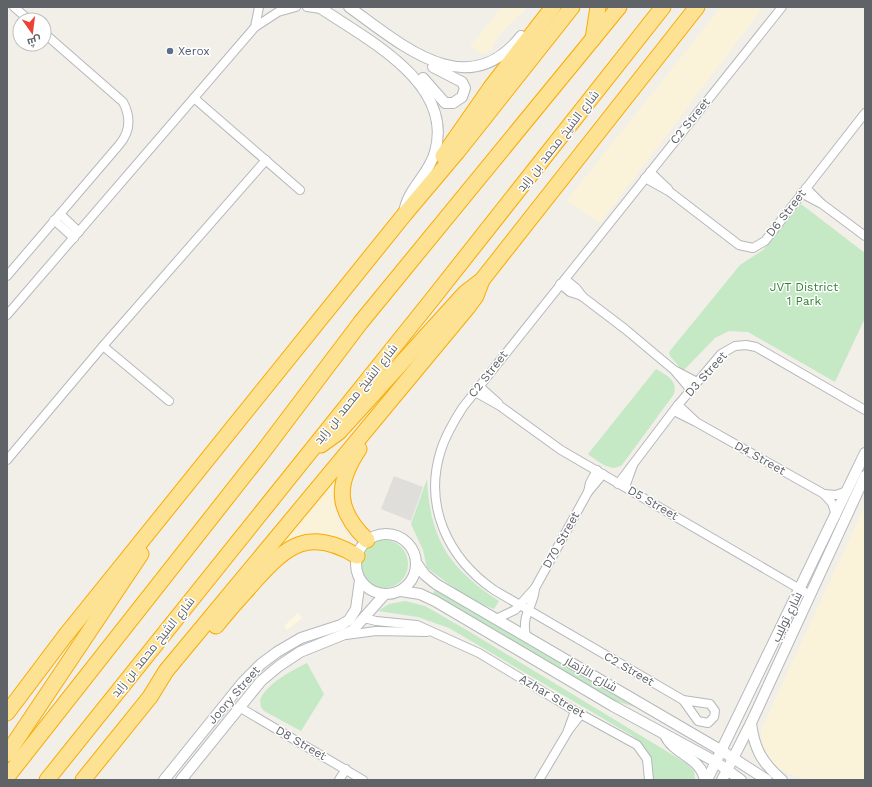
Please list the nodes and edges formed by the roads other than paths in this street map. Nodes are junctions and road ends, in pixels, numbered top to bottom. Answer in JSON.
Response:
{"nodes":[{"id":1,"x":259,"y":7,"type":"edge"},
{"id":2,"x":296,"y":7,"type":"edge"},
{"id":3,"x":307,"y":7,"type":"edge"},
{"id":4,"x":349,"y":7,"type":"edge"},
{"id":5,"x":572,"y":7,"type":"edge"},
{"id":6,"x":598,"y":7,"type":"edge"},
{"id":7,"x":619,"y":7,"type":"edge"},
{"id":8,"x":663,"y":7,"type":"edge"},
{"id":9,"x":697,"y":7,"type":"edge"},
{"id":10,"x":782,"y":7,"type":"edge"},
{"id":11,"x":320,"y":8,"type":"edge"},
{"id":12,"x":552,"y":9,"type":"edge"},
{"id":13,"x":256,"y":27,"type":"junction"},
{"id":14,"x":52,"y":40,"type":"edge"},
{"id":15,"x":593,"y":40,"type":"junction"},
{"id":16,"x":406,"y":47,"type":"junction"},
{"id":17,"x":394,"y":60,"type":"junction"},
{"id":18,"x":194,"y":98,"type":"junction"},
{"id":19,"x":864,"y":117,"type":"edge"},
{"id":20,"x":266,"y":160,"type":"junction"},
{"id":21,"x":647,"y":175,"type":"junction"},
{"id":22,"x":300,"y":190,"type":"dead end"},
{"id":23,"x":804,"y":190,"type":"junction"},
{"id":24,"x":417,"y":199,"type":"junction"},
{"id":25,"x":404,"y":215,"type":"junction"},
{"id":26,"x":57,"y":217,"type":"junction"},
{"id":27,"x":76,"y":235,"type":"junction"},
{"id":28,"x":865,"y":236,"type":"edge"},
{"id":29,"x":17,"y":263,"type":"junction"},
{"id":30,"x":7,"y":270,"type":"edge"},
{"id":31,"x":7,"y":276,"type":"edge"},
{"id":32,"x":482,"y":280,"type":"junction"},
{"id":33,"x":562,"y":282,"type":"junction"},
{"id":34,"x":7,"y":315,"type":"edge"},
{"id":35,"x":103,"y":346,"type":"junction"},
{"id":36,"x":674,"y":370,"type":"junction"},
{"id":37,"x":697,"y":382,"type":"junction"},
{"id":38,"x":400,"y":388,"type":"junction"},
{"id":39,"x":477,"y":389,"type":"junction"},
{"id":40,"x":691,"y":390,"type":"junction"},
{"id":41,"x":169,"y":401,"type":"dead end"},
{"id":42,"x":676,"y":408,"type":"junction"},
{"id":43,"x":864,"y":409,"type":"edge"},
{"id":44,"x":311,"y":450,"type":"junction"},
{"id":45,"x":865,"y":453,"type":"edge"},
{"id":46,"x":7,"y":460,"type":"edge"},
{"id":47,"x":600,"y":472,"type":"junction"},
{"id":48,"x":865,"y":476,"type":"edge"},
{"id":49,"x":622,"y":485,"type":"junction"},
{"id":50,"x":847,"y":491,"type":"junction"},
{"id":51,"x":824,"y":494,"type":"junction"},
{"id":52,"x":836,"y":514,"type":"junction"},
{"id":53,"x":156,"y":523,"type":"junction"},
{"id":54,"x":367,"y":540,"type":"junction"},
{"id":55,"x":357,"y":556,"type":"junction"},
{"id":56,"x":417,"y":564,"type":"junction"},
{"id":57,"x":360,"y":580,"type":"junction"},
{"id":58,"x":800,"y":590,"type":"junction"},
{"id":59,"x":400,"y":591,"type":"junction"},
{"id":60,"x":385,"y":594,"type":"junction"},
{"id":61,"x":810,"y":595,"type":"junction"},
{"id":62,"x":524,"y":607,"type":"junction"},
{"id":63,"x":364,"y":618,"type":"junction"},
{"id":64,"x":496,"y":619,"type":"junction"},
{"id":65,"x":317,"y":632,"type":"junction"},
{"id":66,"x":431,"y":632,"type":"junction"},
{"id":67,"x":346,"y":635,"type":"junction"},
{"id":68,"x":526,"y":636,"type":"junction"},
{"id":69,"x":320,"y":643,"type":"junction"},
{"id":70,"x":262,"y":664,"type":"junction"},
{"id":71,"x":150,"y":697,"type":"junction"},
{"id":72,"x":683,"y":700,"type":"dead end"},
{"id":73,"x":239,"y":707,"type":"junction"},
{"id":74,"x":8,"y":710,"type":"edge"},
{"id":75,"x":578,"y":713,"type":"junction"},
{"id":76,"x":751,"y":724,"type":"junction"},
{"id":77,"x":664,"y":733,"type":"junction"},
{"id":78,"x":722,"y":750,"type":"junction"},
{"id":79,"x":7,"y":754,"type":"edge"},
{"id":80,"x":733,"y":758,"type":"junction"},
{"id":81,"x":716,"y":762,"type":"junction"},
{"id":82,"x":727,"y":770,"type":"junction"},
{"id":83,"x":349,"y":774,"type":"edge"},
{"id":84,"x":7,"y":777,"type":"edge"},
{"id":85,"x":47,"y":780,"type":"edge"},
{"id":86,"x":83,"y":780,"type":"edge"},
{"id":87,"x":164,"y":780,"type":"edge"},
{"id":88,"x":181,"y":780,"type":"edge"},
{"id":89,"x":339,"y":780,"type":"edge"},
{"id":90,"x":363,"y":780,"type":"edge"},
{"id":91,"x":539,"y":780,"type":"edge"},
{"id":92,"x":649,"y":780,"type":"edge"},
{"id":93,"x":706,"y":780,"type":"edge"},
{"id":94,"x":722,"y":780,"type":"edge"},
{"id":95,"x":741,"y":780,"type":"edge"},
{"id":96,"x":767,"y":780,"type":"edge"},
{"id":97,"x":782,"y":780,"type":"edge"}],
"edges":[{"from":1,"to":13,"type":"street"},
{"from":2,"to":13,"type":"street"},
{"from":3,"to":11,"type":"street"},
{"from":4,"to":16,"type":"street"},
{"from":5,"to":24,"type":"highway"},
{"from":6,"to":15,"type":"highway"},
{"from":7,"to":15,"type":"highway"},
{"from":8,"to":44,"type":"highway","name":"شارع الشيخ محمد بن زايد"},
{"from":9,"to":32,"type":"highway"},
{"from":10,"to":21,"type":"street","name":"C2 Street"},
{"from":11,"to":17,"type":"street"},
{"from":12,"to":16,"type":"street"},
{"from":12,"to":24,"type":"highway"},
{"from":13,"to":18,"type":"street"},
{"from":14,"to":26,"type":"street"},
{"from":15,"to":84,"type":"highway"},
{"from":16,"to":17,"type":"street"},
{"from":17,"to":25,"type":"street"},
{"from":18,"to":20,"type":"street"},
{"from":18,"to":27,"type":"street"},
{"from":19,"to":23,"type":"street","name":"D6 Street"},
{"from":20,"to":22,"type":"street"},
{"from":20,"to":35,"type":"street"},
{"from":21,"to":23,"type":"street","name":"D6 Street"},
{"from":21,"to":33,"type":"street","name":"C2 Street"},
{"from":23,"to":28,"type":"street"},
{"from":24,"to":25,"type":"highway"},
{"from":25,"to":53,"type":"highway"},
{"from":26,"to":27,"type":"street"},
{"from":26,"to":29,"type":"street"},
{"from":27,"to":34,"type":"street"},
{"from":29,"to":30,"type":"street"},
{"from":29,"to":31,"type":"street"},
{"from":32,"to":38,"type":"highway"},
{"from":32,"to":44,"type":"highway"},
{"from":33,"to":36,"type":"street"},
{"from":33,"to":39,"type":"street","name":"C2 Street"},
{"from":35,"to":41,"type":"street"},
{"from":35,"to":46,"type":"street"},
{"from":36,"to":37,"type":"street"},
{"from":36,"to":40,"type":"street"},
{"from":37,"to":40,"type":"street","name":"D3 Street"},
{"from":37,"to":43,"type":"street","name":"D3 Street"},
{"from":38,"to":54,"type":"highway"},
{"from":38,"to":71,"type":"highway"},
{"from":39,"to":47,"type":"street","name":"D5 Street"},
{"from":39,"to":62,"type":"street","name":"C2 Street"},
{"from":40,"to":42,"type":"street","name":"D3 Street"},
{"from":42,"to":49,"type":"street","name":"D3 Street"},
{"from":42,"to":51,"type":"street","name":"D4 Street"},
{"from":44,"to":85,"type":"highway","name":"شارع الشيخ محمد بن زايد"},
{"from":45,"to":50,"type":"street","name":"شارع توليب"},
{"from":47,"to":49,"type":"street","name":"D5 Street"},
{"from":47,"to":62,"type":"street","name":"D70 Street"},
{"from":48,"to":61,"type":"street","name":"شارع توليب"},
{"from":49,"to":58,"type":"street","name":"D5 Street"},
{"from":50,"to":51,"type":"street"},
{"from":50,"to":52,"type":"street","name":"شارع توليب"},
{"from":51,"to":52,"type":"street","name":"D4 Street"},
{"from":52,"to":58,"type":"street","name":"شارع توليب"},
{"from":53,"to":74,"type":"highway"},
{"from":53,"to":79,"type":"highway"},
{"from":54,"to":55,"type":"street"},
{"from":54,"to":56,"type":"street","name":"شارع الأزهار"},
{"from":55,"to":57,"type":"street"},
{"from":55,"to":71,"type":"highway"},
{"from":56,"to":59,"type":"street"},
{"from":56,"to":64,"type":"street","name":"شارع الأزهار"},
{"from":57,"to":60,"type":"street"},
{"from":57,"to":65,"type":"street","name":"Joory Street"},
{"from":58,"to":61,"type":"street","name":"D5 Street"},
{"from":58,"to":78,"type":"street","name":"شارع توليب"},
{"from":59,"to":60,"type":"street","name":"شارع الأزهار"},
{"from":59,"to":77,"type":"street","name":"شارع الأزهار"},
{"from":60,"to":63,"type":"street","name":"Joory Street"},
{"from":61,"to":76,"type":"street","name":"شارع توليب"},
{"from":62,"to":64,"type":"street","name":"D70 Street"},
{"from":62,"to":68,"type":"street"},
{"from":62,"to":72,"type":"street","name":"C2 Street"},
{"from":63,"to":66,"type":"street","name":"Azhar Street"},
{"from":63,"to":67,"type":"street","name":"Joory Street"},
{"from":64,"to":68,"type":"street","name":"شارع الأزهار"},
{"from":65,"to":69,"type":"street"},
{"from":65,"to":70,"type":"street","name":"Joory Street"},
{"from":66,"to":67,"type":"street","name":"Azhar Street"},
{"from":66,"to":75,"type":"street","name":"Azhar Street"},
{"from":67,"to":69,"type":"street","name":"Joory Street"},
{"from":68,"to":78,"type":"street","name":"شارع الأزهار"},
{"from":69,"to":73,"type":"street","name":"Joory Street"},
{"from":70,"to":73,"type":"street"},
{"from":70,"to":87,"type":"street","name":"Joory Street"},
{"from":71,"to":86,"type":"highway"},
{"from":73,"to":83,"type":"street","name":"D8 Street"},
{"from":73,"to":88,"type":"street","name":"Joory Street"},
{"from":75,"to":91,"type":"street"},
{"from":75,"to":92,"type":"street","name":"Azhar Street"},
{"from":76,"to":80,"type":"street","name":"شارع توليب"},
{"from":76,"to":97,"type":"street"},
{"from":77,"to":81,"type":"street","name":"شارع الأزهار"},
{"from":77,"to":93,"type":"street"},
{"from":78,"to":80,"type":"street","name":"شارع الأزهار"},
{"from":78,"to":81,"type":"street","name":"شارع توليب"},
{"from":80,"to":82,"type":"street","name":"شارع توليب"},
{"from":80,"to":96,"type":"street","name":"شارع الأزهار"},
{"from":81,"to":82,"type":"street","name":"شارع الأزهار"},
{"from":81,"to":93,"type":"street","name":"شارع توليب"},
{"from":82,"to":94,"type":"street","name":"شارع توليب"},
{"from":82,"to":95,"type":"street","name":"شارع الأزهار"},
{"from":83,"to":89,"type":"street"},
{"from":83,"to":90,"type":"street","name":"D8 Street"}]}
